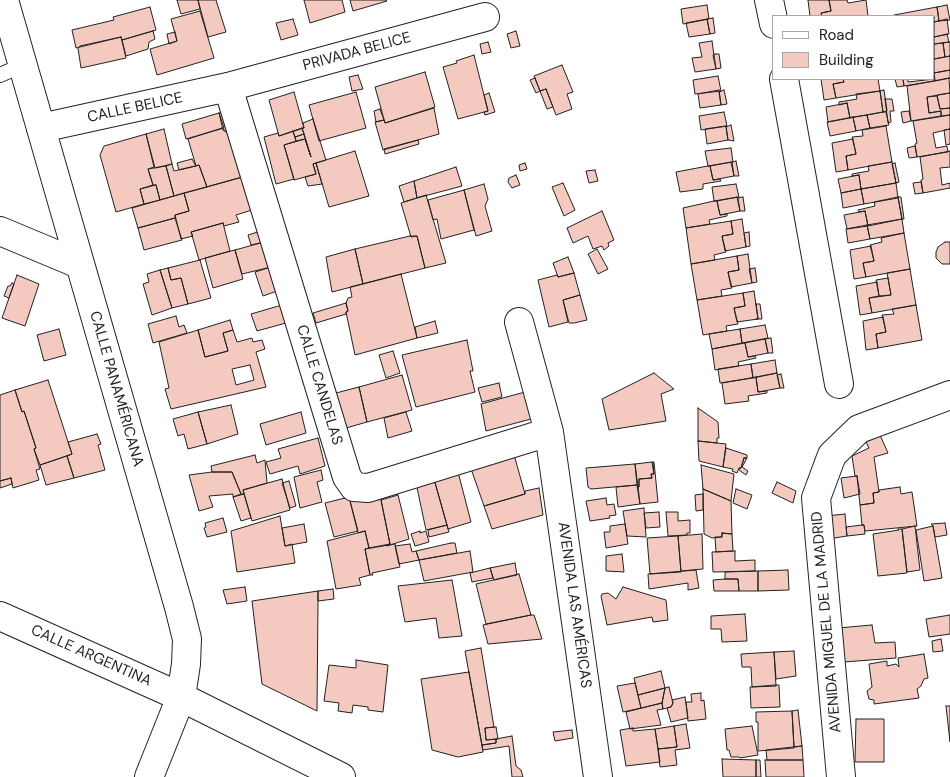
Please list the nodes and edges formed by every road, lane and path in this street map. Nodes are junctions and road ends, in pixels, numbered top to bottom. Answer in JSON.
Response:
{"nodes":[{"id":1,"x":4,"y":0,"type":"edge"},
{"id":2,"x":770,"y":0,"type":"edge"},
{"id":3,"x":772,"y":15,"type":"edge"},
{"id":4,"x":485,"y":17,"type":"dead end"},
{"id":5,"x":11,"y":70,"type":"edge"},
{"id":6,"x":784,"y":80,"type":"edge"},
{"id":7,"x":228,"y":87,"type":"junction"},
{"id":8,"x":41,"y":128,"type":"junction"},
{"id":9,"x":0,"y":230,"type":"edge"},
{"id":10,"x":79,"y":264,"type":"junction"},
{"id":11,"x":519,"y":322,"type":"dead end"},
{"id":12,"x":839,"y":384,"type":"dead end"},
{"id":13,"x":950,"y":395,"type":"edge"},
{"id":14,"x":549,"y":432,"type":"junction"},
{"id":15,"x":0,"y":616,"type":"edge"},
{"id":16,"x":181,"y":697,"type":"junction"},
{"id":17,"x":149,"y":777,"type":"edge"},
{"id":18,"x":341,"y":777,"type":"edge"},
{"id":19,"x":598,"y":777,"type":"edge"},
{"id":20,"x":841,"y":777,"type":"edge"}],
"edges":[{"from":1,"to":5,"type":"street","name":"CALLE PANAMÉRICANA"},
{"from":2,"to":3,"type":"street"},
{"from":4,"to":7,"type":"street","name":"PRIVADA BELICE"},
{"from":5,"to":8,"type":"street","name":"CALLE PANAMÉRICANA"},
{"from":6,"to":12,"type":"street"},
{"from":7,"to":8,"type":"street","name":"CALLE BELICE"},
{"from":7,"to":14,"type":"street","name":"CALLE CANDELAS"},
{"from":8,"to":10,"type":"street","name":"CALLE PANAMÉRICANA"},
{"from":9,"to":10,"type":"street"},
{"from":10,"to":16,"type":"street","name":"CALLE PANAMÉRICANA"},
{"from":11,"to":14,"type":"street","name":"AVENIDA LAS AMÉRICAS"},
{"from":13,"to":20,"type":"street","name":"AVENIDA MIGUEL DE LA MADRID"},
{"from":14,"to":19,"type":"street","name":"AVENIDA LAS AMÉRICAS"},
{"from":15,"to":16,"type":"street","name":"CALLE ARGENTINA"},
{"from":16,"to":17,"type":"street","name":"CALLE PANAMÉRICANA"},
{"from":16,"to":18,"type":"street","name":"CALLE ARGENTINA"}]}
